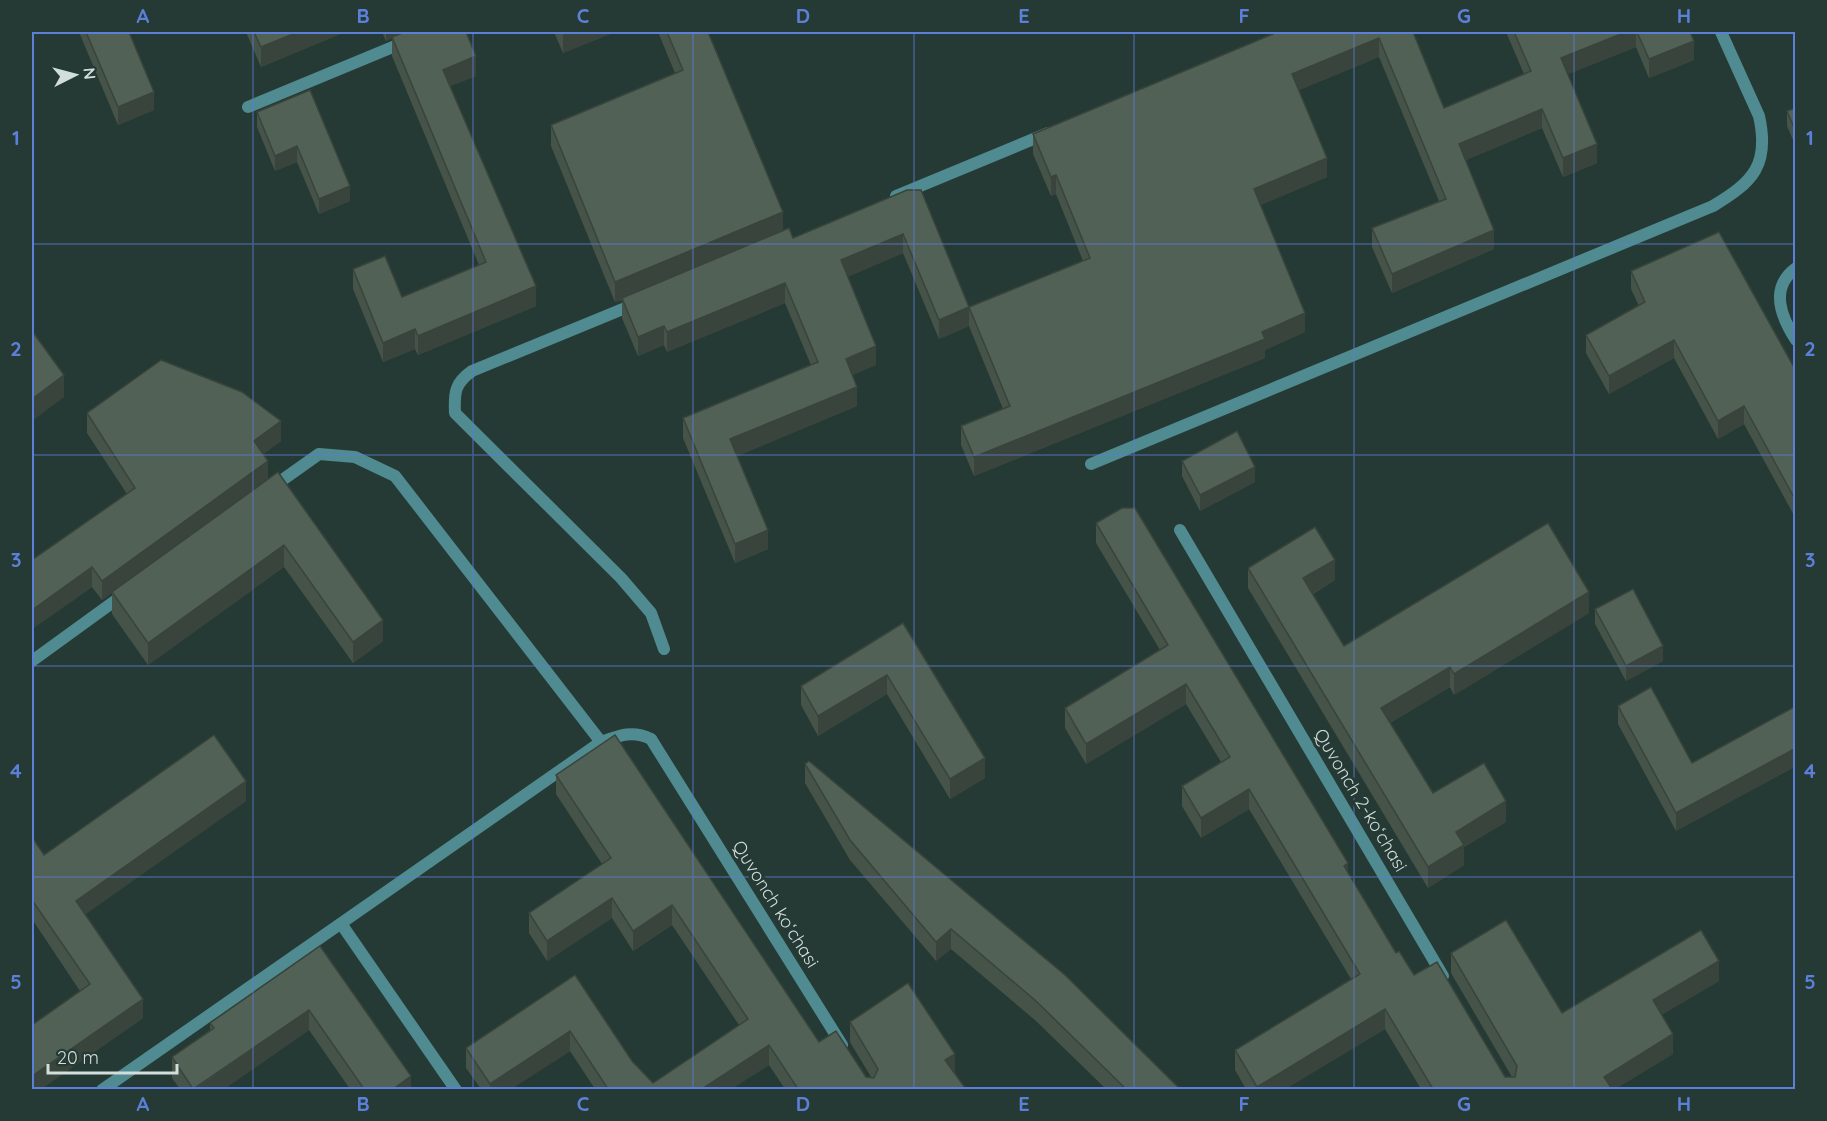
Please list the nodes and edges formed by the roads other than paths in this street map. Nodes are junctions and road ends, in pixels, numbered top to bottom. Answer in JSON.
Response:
{"nodes":[{"id":1,"x":429,"y":32,"type":"edge"},
{"id":2,"x":1721,"y":32,"type":"edge"},
{"id":3,"x":248,"y":107,"type":"dead end"},
{"id":4,"x":1059,"y":128,"type":"edge"},
{"id":5,"x":882,"y":202,"type":"edge"},
{"id":6,"x":1796,"y":268,"type":"edge"},
{"id":7,"x":650,"y":298,"type":"edge"},
{"id":8,"x":1796,"y":340,"type":"edge"},
{"id":9,"x":1091,"y":464,"type":"dead end"},
{"id":10,"x":264,"y":494,"type":"edge"},
{"id":11,"x":1180,"y":530,"type":"dead end"},
{"id":12,"x":138,"y":584,"type":"edge"},
{"id":13,"x":664,"y":649,"type":"dead end"},
{"id":14,"x":32,"y":661,"type":"edge"},
{"id":15,"x":601,"y":742,"type":"junction"},
{"id":16,"x":342,"y":925,"type":"junction"},
{"id":17,"x":1450,"y":988,"type":"edge"},
{"id":18,"x":851,"y":1059,"type":"edge"},
{"id":19,"x":102,"y":1089,"type":"edge"},
{"id":20,"x":456,"y":1089,"type":"edge"}],
"edges":[{"from":1,"to":3,"type":"street"},
{"from":2,"to":9,"type":"street"},
{"from":4,"to":5,"type":"street"},
{"from":6,"to":8,"type":"street"},
{"from":7,"to":13,"type":"street"},
{"from":10,"to":15,"type":"street"},
{"from":11,"to":17,"type":"street","name":"Quvonch 2-koʻchasi"},
{"from":12,"to":14,"type":"street"},
{"from":15,"to":16,"type":"street"},
{"from":15,"to":18,"type":"street","name":"Quvonch koʻchasi"},
{"from":16,"to":19,"type":"street"},
{"from":16,"to":20,"type":"street"}]}
